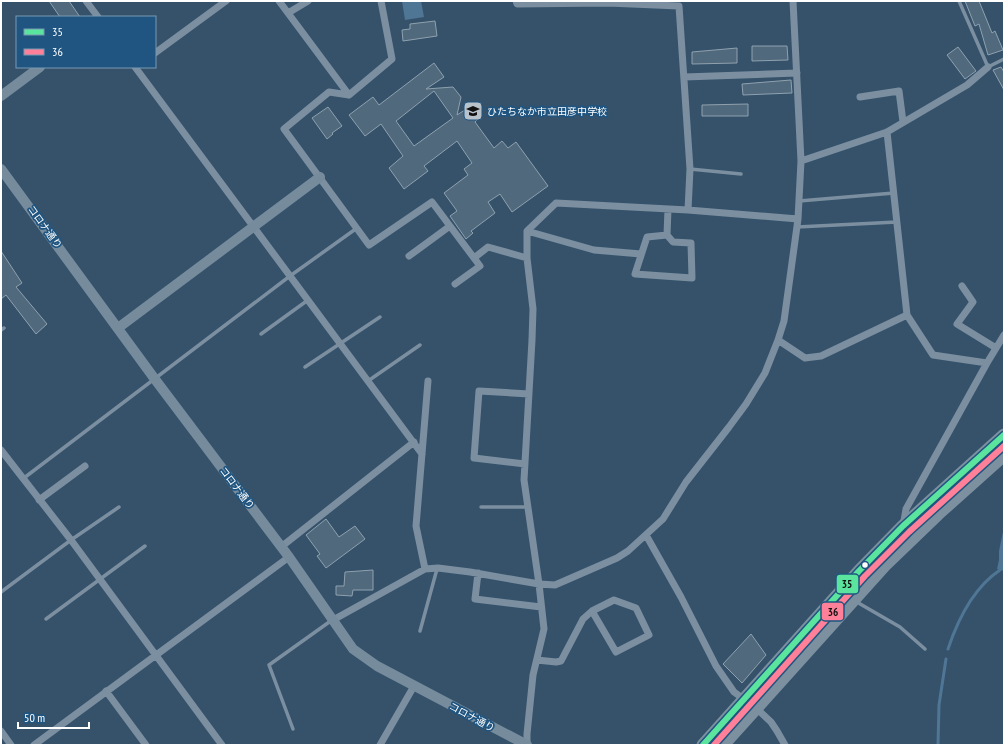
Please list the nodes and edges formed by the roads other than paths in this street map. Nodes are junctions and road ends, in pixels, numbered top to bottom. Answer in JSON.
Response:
{"nodes":[{"id":1,"x":86,"y":1,"type":"edge"},
{"id":2,"x":226,"y":1,"type":"edge"},
{"id":3,"x":279,"y":1,"type":"edge"},
{"id":4,"x":308,"y":1,"type":"edge"},
{"id":5,"x":381,"y":1,"type":"edge"},
{"id":6,"x":516,"y":1,"type":"edge"},
{"id":7,"x":793,"y":1,"type":"edge"},
{"id":8,"x":960,"y":1,"type":"edge"},
{"id":9,"x":288,"y":13,"type":"junction"},
{"id":10,"x":97,"y":16,"type":"edge"},
{"id":11,"x":156,"y":52,"type":"edge"},
{"id":12,"x":1004,"y":59,"type":"edge"},
{"id":13,"x":988,"y":67,"type":"junction"},
{"id":14,"x":39,"y":68,"type":"edge"},
{"id":15,"x":136,"y":68,"type":"edge"},
{"id":16,"x":797,"y":73,"type":"junction"},
{"id":17,"x":684,"y":77,"type":"junction"},
{"id":18,"x":349,"y":95,"type":"junction"},
{"id":19,"x":1,"y":96,"type":"edge"},
{"id":20,"x":860,"y":97,"type":"dead end"},
{"id":21,"x":903,"y":122,"type":"junction"},
{"id":22,"x":887,"y":132,"type":"junction"},
{"id":23,"x":801,"y":161,"type":"junction"},
{"id":24,"x":1,"y":169,"type":"edge"},
{"id":25,"x":690,"y":169,"type":"junction"},
{"id":26,"x":741,"y":174,"type":"dead end"},
{"id":27,"x":320,"y":178,"type":"junction"},
{"id":28,"x":894,"y":193,"type":"junction"},
{"id":29,"x":799,"y":201,"type":"junction"},
{"id":30,"x":668,"y":209,"type":"junction"},
{"id":31,"x":688,"y":210,"type":"junction"},
{"id":32,"x":897,"y":222,"type":"junction"},
{"id":33,"x":798,"y":223,"type":"junction"},
{"id":34,"x":450,"y":226,"type":"junction"},
{"id":35,"x":254,"y":227,"type":"junction"},
{"id":36,"x":357,"y":228,"type":"junction"},
{"id":37,"x":526,"y":231,"type":"junction"},
{"id":38,"x":666,"y":235,"type":"junction"},
{"id":39,"x":641,"y":254,"type":"junction"},
{"id":40,"x":409,"y":256,"type":"dead end"},
{"id":41,"x":474,"y":258,"type":"junction"},
{"id":42,"x":527,"y":258,"type":"junction"},
{"id":43,"x":290,"y":276,"type":"junction"},
{"id":44,"x":455,"y":284,"type":"dead end"},
{"id":45,"x":962,"y":286,"type":"dead end"},
{"id":46,"x":308,"y":300,"type":"junction"},
{"id":47,"x":907,"y":315,"type":"junction"},
{"id":48,"x":380,"y":317,"type":"dead end"},
{"id":49,"x":118,"y":328,"type":"junction"},
{"id":50,"x":261,"y":334,"type":"dead end"},
{"id":51,"x":1004,"y":335,"type":"edge"},
{"id":52,"x":778,"y":340,"type":"junction"},
{"id":53,"x":341,"y":344,"type":"junction"},
{"id":54,"x":420,"y":345,"type":"dead end"},
{"id":55,"x":996,"y":348,"type":"junction"},
{"id":56,"x":987,"y":363,"type":"junction"},
{"id":57,"x":305,"y":367,"type":"dead end"},
{"id":58,"x":154,"y":378,"type":"junction"},
{"id":59,"x":368,"y":381,"type":"junction"},
{"id":60,"x":428,"y":381,"type":"dead end"},
{"id":61,"x":529,"y":394,"type":"junction"},
{"id":62,"x":1004,"y":434,"type":"edge"},
{"id":63,"x":414,"y":442,"type":"junction"},
{"id":64,"x":1,"y":450,"type":"edge"},
{"id":65,"x":422,"y":454,"type":"junction"},
{"id":66,"x":1004,"y":455,"type":"edge"},
{"id":67,"x":525,"y":464,"type":"junction"},
{"id":68,"x":85,"y":466,"type":"dead end"},
{"id":69,"x":23,"y":479,"type":"junction"},
{"id":70,"x":39,"y":500,"type":"junction"},
{"id":71,"x":119,"y":507,"type":"dead end"},
{"id":72,"x":527,"y":507,"type":"junction"},
{"id":73,"x":481,"y":508,"type":"dead end"},
{"id":74,"x":903,"y":526,"type":"junction"},
{"id":75,"x":646,"y":535,"type":"junction"},
{"id":76,"x":914,"y":538,"type":"junction"},
{"id":77,"x":71,"y":540,"type":"junction"},
{"id":78,"x":145,"y":546,"type":"dead end"},
{"id":79,"x":281,"y":547,"type":"junction"},
{"id":80,"x":289,"y":557,"type":"junction"},
{"id":81,"x":438,"y":568,"type":"junction"},
{"id":82,"x":425,"y":569,"type":"junction"},
{"id":83,"x":478,"y":573,"type":"junction"},
{"id":84,"x":100,"y":579,"type":"junction"},
{"id":85,"x":539,"y":584,"type":"junction"},
{"id":86,"x":1,"y":592,"type":"edge"},
{"id":87,"x":853,"y":600,"type":"junction"},
{"id":88,"x":542,"y":608,"type":"junction"},
{"id":89,"x":592,"y":611,"type":"junction"},
{"id":90,"x":46,"y":620,"type":"dead end"},
{"id":91,"x":333,"y":620,"type":"junction"},
{"id":92,"x":420,"y":631,"type":"dead end"},
{"id":93,"x":925,"y":649,"type":"dead end"},
{"id":94,"x":155,"y":655,"type":"junction"},
{"id":95,"x":536,"y":660,"type":"junction"},
{"id":96,"x":414,"y":686,"type":"junction"},
{"id":97,"x":106,"y":691,"type":"junction"},
{"id":98,"x":744,"y":700,"type":"junction"},
{"id":99,"x":756,"y":708,"type":"junction"},
{"id":100,"x":293,"y":729,"type":"dead end"},
{"id":101,"x":1,"y":731,"type":"edge"},
{"id":102,"x":11,"y":745,"type":"edge"},
{"id":103,"x":34,"y":745,"type":"edge"},
{"id":104,"x":146,"y":745,"type":"edge"},
{"id":105,"x":222,"y":745,"type":"edge"},
{"id":106,"x":380,"y":745,"type":"edge"},
{"id":107,"x":527,"y":745,"type":"edge"},
{"id":108,"x":704,"y":745,"type":"edge"},
{"id":109,"x":722,"y":745,"type":"edge"},
{"id":110,"x":784,"y":745,"type":"edge"}],
"edges":[{"from":1,"to":10,"type":"street"},
{"from":2,"to":11,"type":"street"},
{"from":3,"to":9,"type":"street"},
{"from":4,"to":9,"type":"street"},
{"from":5,"to":18,"type":"street"},
{"from":6,"to":17,"type":"street"},
{"from":7,"to":16,"type":"street"},
{"from":8,"to":13,"type":"lane"},
{"from":9,"to":18,"type":"street"},
{"from":12,"to":13,"type":"lane"},
{"from":13,"to":21,"type":"street"},
{"from":14,"to":19,"type":"street"},
{"from":15,"to":35,"type":"street"},
{"from":16,"to":17,"type":"street"},
{"from":16,"to":23,"type":"street"},
{"from":17,"to":25,"type":"street"},
{"from":18,"to":27,"type":"street"},
{"from":20,"to":21,"type":"street"},
{"from":21,"to":22,"type":"street"},
{"from":22,"to":23,"type":"street"},
{"from":22,"to":28,"type":"street"},
{"from":23,"to":29,"type":"street"},
{"from":24,"to":49,"type":"street","name":"コロナ通り"},
{"from":25,"to":26,"type":"lane"},
{"from":25,"to":31,"type":"street"},
{"from":27,"to":35,"type":"street"},
{"from":27,"to":36,"type":"street"},
{"from":28,"to":29,"type":"lane"},
{"from":28,"to":32,"type":"street"},
{"from":29,"to":33,"type":"street"},
{"from":30,"to":31,"type":"street"},
{"from":30,"to":37,"type":"street"},
{"from":30,"to":38,"type":"street"},
{"from":31,"to":33,"type":"street"},
{"from":32,"to":33,"type":"lane"},
{"from":32,"to":47,"type":"street"},
{"from":33,"to":52,"type":"street"},
{"from":34,"to":36,"type":"street"},
{"from":34,"to":40,"type":"street"},
{"from":34,"to":41,"type":"street"},
{"from":35,"to":43,"type":"street"},
{"from":35,"to":49,"type":"street"},
{"from":36,"to":43,"type":"lane"},
{"from":37,"to":39,"type":"street"},
{"from":37,"to":42,"type":"street"},
{"from":38,"to":39,"type":"street"},
{"from":38,"to":39,"type":"street"},
{"from":41,"to":42,"type":"street"},
{"from":41,"to":44,"type":"street"},
{"from":42,"to":61,"type":"street"},
{"from":43,"to":46,"type":"street"},
{"from":43,"to":58,"type":"lane"},
{"from":45,"to":55,"type":"street"},
{"from":46,"to":50,"type":"lane"},
{"from":46,"to":53,"type":"street"},
{"from":47,"to":52,"type":"street"},
{"from":47,"to":56,"type":"street"},
{"from":48,"to":53,"type":"lane"},
{"from":49,"to":58,"type":"street","name":"コロナ通り"},
{"from":51,"to":55,"type":"street"},
{"from":52,"to":75,"type":"street"},
{"from":53,"to":57,"type":"lane"},
{"from":53,"to":59,"type":"street"},
{"from":54,"to":59,"type":"lane"},
{"from":55,"to":56,"type":"street"},
{"from":56,"to":74,"type":"street"},
{"from":58,"to":69,"type":"lane"},
{"from":58,"to":79,"type":"street","name":"コロナ通り"},
{"from":59,"to":63,"type":"street"},
{"from":60,"to":65,"type":"street"},
{"from":61,"to":67,"type":"street"},
{"from":61,"to":67,"type":"street"},
{"from":62,"to":74,"type":"highway"},
{"from":63,"to":65,"type":"street"},
{"from":63,"to":79,"type":"street"},
{"from":64,"to":69,"type":"street"},
{"from":65,"to":82,"type":"street"},
{"from":66,"to":76,"type":"highway"},
{"from":67,"to":72,"type":"street"},
{"from":68,"to":70,"type":"street"},
{"from":69,"to":70,"type":"street"},
{"from":70,"to":77,"type":"street"},
{"from":71,"to":77,"type":"lane"},
{"from":72,"to":73,"type":"lane"},
{"from":72,"to":85,"type":"street"},
{"from":74,"to":76,"type":"street"},
{"from":74,"to":98,"type":"highway"},
{"from":75,"to":85,"type":"street"},
{"from":75,"to":98,"type":"street"},
{"from":76,"to":87,"type":"highway"},
{"from":77,"to":84,"type":"street"},
{"from":77,"to":86,"type":"lane"},
{"from":78,"to":84,"type":"lane"},
{"from":79,"to":80,"type":"street","name":"コロナ通り"},
{"from":80,"to":91,"type":"street","name":"コロナ通り"},
{"from":80,"to":94,"type":"street"},
{"from":81,"to":82,"type":"street"},
{"from":81,"to":83,"type":"street"},
{"from":81,"to":92,"type":"lane"},
{"from":82,"to":91,"type":"street"},
{"from":83,"to":85,"type":"street"},
{"from":83,"to":88,"type":"street"},
{"from":84,"to":90,"type":"lane"},
{"from":84,"to":94,"type":"street"},
{"from":85,"to":88,"type":"street"},
{"from":87,"to":93,"type":"lane"},
{"from":87,"to":99,"type":"highway"},
{"from":88,"to":95,"type":"street"},
{"from":89,"to":89,"type":"street"},
{"from":89,"to":95,"type":"street"},
{"from":91,"to":96,"type":"street","name":"コロナ通り"},
{"from":91,"to":100,"type":"lane"},
{"from":94,"to":97,"type":"street"},
{"from":94,"to":105,"type":"street"},
{"from":95,"to":107,"type":"street"},
{"from":96,"to":106,"type":"street"},
{"from":96,"to":107,"type":"street","name":"コロナ通り"},
{"from":97,"to":103,"type":"street"},
{"from":97,"to":104,"type":"street"},
{"from":98,"to":99,"type":"street"},
{"from":98,"to":108,"type":"highway"},
{"from":99,"to":109,"type":"highway"},
{"from":99,"to":110,"type":"street"},
{"from":101,"to":102,"type":"street"}]}
